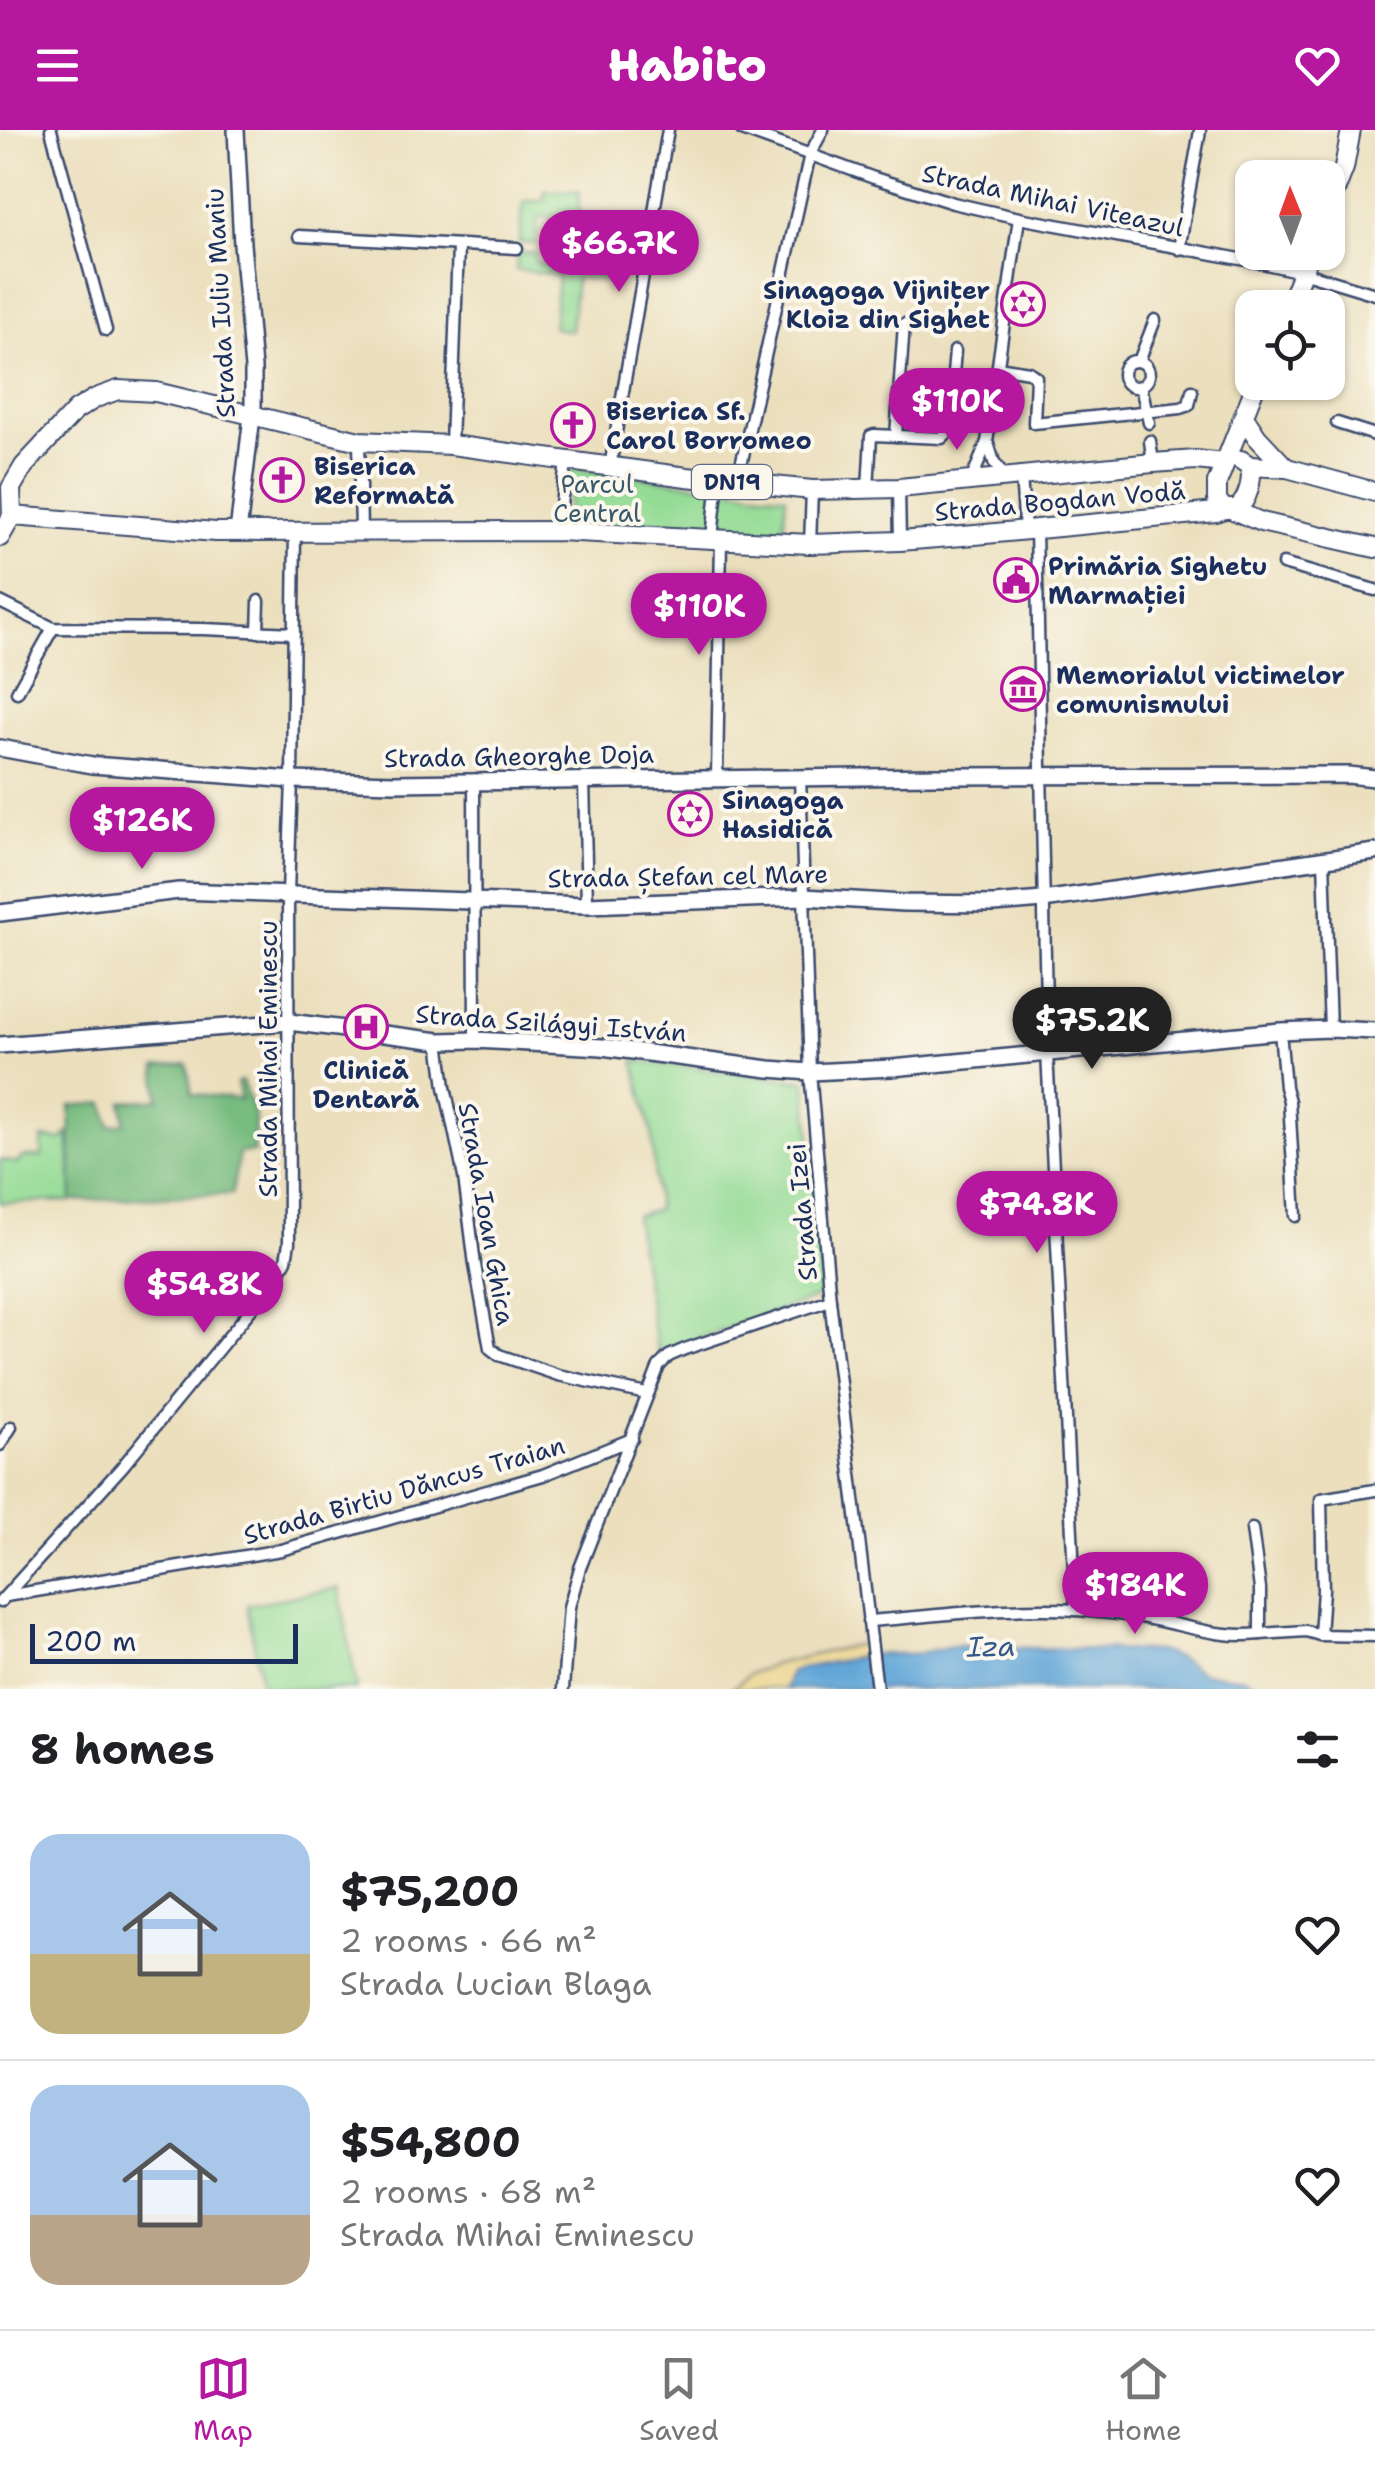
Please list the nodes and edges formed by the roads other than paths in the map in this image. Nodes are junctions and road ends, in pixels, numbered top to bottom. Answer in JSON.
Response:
{"nodes":[{"id":1,"x":51,"y":130,"type":"edge"},
{"id":2,"x":236,"y":130,"type":"edge"},
{"id":3,"x":668,"y":130,"type":"edge"},
{"id":4,"x":742,"y":130,"type":"edge"},
{"id":5,"x":823,"y":130,"type":"edge"},
{"id":6,"x":1352,"y":130,"type":"edge"},
{"id":7,"x":1200,"y":131,"type":"edge"},
{"id":8,"x":810,"y":154,"type":"junction"},
{"id":9,"x":1345,"y":163,"type":"edge"},
{"id":10,"x":1019,"y":218,"type":"junction"},
{"id":11,"x":299,"y":236,"type":"dead end"},
{"id":12,"x":458,"y":246,"type":"junction"},
{"id":13,"x":517,"y":248,"type":"dead end"},
{"id":14,"x":1179,"y":249,"type":"junction"},
{"id":15,"x":1302,"y":272,"type":"junction"},
{"id":16,"x":1295,"y":290,"type":"edge"},
{"id":17,"x":1375,"y":294,"type":"edge"},
{"id":18,"x":1155,"y":320,"type":"dead end"},
{"id":19,"x":904,"y":324,"type":"dead end"},
{"id":20,"x":106,"y":330,"type":"dead end"},
{"id":21,"x":955,"y":351,"type":"dead end"},
{"id":22,"x":1139,"y":360,"type":"junction"},
{"id":23,"x":998,"y":367,"type":"junction"},
{"id":24,"x":1141,"y":386,"type":"junction"},
{"id":25,"x":1192,"y":392,"type":"dead end"},
{"id":26,"x":951,"y":393,"type":"junction"},
{"id":27,"x":994,"y":400,"type":"junction"},
{"id":28,"x":1251,"y":400,"type":"edge"},
{"id":29,"x":253,"y":416,"type":"junction"},
{"id":30,"x":1148,"y":417,"type":"junction"},
{"id":31,"x":1244,"y":417,"type":"junction"},
{"id":32,"x":1337,"y":423,"type":"dead end"},
{"id":33,"x":1375,"y":434,"type":"edge"},
{"id":34,"x":896,"y":436,"type":"junction"},
{"id":35,"x":359,"y":441,"type":"junction"},
{"id":36,"x":1150,"y":441,"type":"dead end"},
{"id":37,"x":988,"y":442,"type":"junction"},
{"id":38,"x":451,"y":445,"type":"junction"},
{"id":39,"x":566,"y":461,"type":"junction"},
{"id":40,"x":1226,"y":462,"type":"junction"},
{"id":41,"x":1153,"y":463,"type":"junction"},
{"id":42,"x":1249,"y":464,"type":"junction"},
{"id":43,"x":610,"y":466,"type":"junction"},
{"id":44,"x":1286,"y":468,"type":"junction"},
{"id":45,"x":1013,"y":477,"type":"junction"},
{"id":46,"x":727,"y":481,"type":"junction"},
{"id":47,"x":971,"y":482,"type":"junction"},
{"id":48,"x":899,"y":488,"type":"junction"},
{"id":49,"x":868,"y":489,"type":"junction"},
{"id":50,"x":812,"y":490,"type":"junction"},
{"id":51,"x":1375,"y":492,"type":"edge"},
{"id":52,"x":1229,"y":509,"type":"junction"},
{"id":53,"x":12,"y":516,"type":"junction"},
{"id":54,"x":360,"y":530,"type":"junction"},
{"id":55,"x":558,"y":530,"type":"junction"},
{"id":56,"x":1030,"y":530,"type":"junction"},
{"id":57,"x":295,"y":531,"type":"junction"},
{"id":58,"x":238,"y":532,"type":"junction"},
{"id":59,"x":0,"y":537,"type":"edge"},
{"id":60,"x":717,"y":538,"type":"junction"},
{"id":61,"x":900,"y":541,"type":"junction"},
{"id":62,"x":810,"y":544,"type":"junction"},
{"id":63,"x":1375,"y":548,"type":"edge"},
{"id":64,"x":1284,"y":564,"type":"dead end"},
{"id":65,"x":1375,"y":590,"type":"edge"},
{"id":66,"x":259,"y":601,"type":"dead end"},
{"id":67,"x":0,"y":602,"type":"edge"},
{"id":68,"x":53,"y":628,"type":"junction"},
{"id":69,"x":258,"y":632,"type":"junction"},
{"id":70,"x":294,"y":633,"type":"junction"},
{"id":71,"x":17,"y":692,"type":"dead end"},
{"id":72,"x":0,"y":748,"type":"edge"},
{"id":73,"x":1041,"y":775,"type":"junction"},
{"id":74,"x":717,"y":778,"type":"junction"},
{"id":75,"x":800,"y":778,"type":"junction"},
{"id":76,"x":1375,"y":778,"type":"edge"},
{"id":77,"x":292,"y":780,"type":"junction"},
{"id":78,"x":584,"y":780,"type":"junction"},
{"id":79,"x":474,"y":782,"type":"junction"},
{"id":80,"x":1375,"y":852,"type":"edge"},
{"id":81,"x":1324,"y":860,"type":"junction"},
{"id":82,"x":288,"y":893,"type":"junction"},
{"id":83,"x":804,"y":897,"type":"junction"},
{"id":84,"x":475,"y":899,"type":"junction"},
{"id":85,"x":1044,"y":900,"type":"junction"},
{"id":86,"x":587,"y":905,"type":"junction"},
{"id":87,"x":0,"y":913,"type":"edge"},
{"id":88,"x":289,"y":1022,"type":"junction"},
{"id":89,"x":1330,"y":1029,"type":"junction"},
{"id":90,"x":1280,"y":1031,"type":"junction"},
{"id":91,"x":1375,"y":1031,"type":"edge"},
{"id":92,"x":475,"y":1040,"type":"junction"},
{"id":93,"x":440,"y":1041,"type":"junction"},
{"id":94,"x":0,"y":1044,"type":"edge"},
{"id":95,"x":1047,"y":1053,"type":"junction"},
{"id":96,"x":810,"y":1072,"type":"junction"},
{"id":97,"x":1296,"y":1216,"type":"dead end"},
{"id":98,"x":830,"y":1300,"type":"junction"},
{"id":99,"x":647,"y":1394,"type":"junction"},
{"id":100,"x":11,"y":1427,"type":"dead end"},
{"id":101,"x":632,"y":1439,"type":"junction"},
{"id":102,"x":0,"y":1445,"type":"edge"},
{"id":103,"x":1375,"y":1490,"type":"edge"},
{"id":104,"x":1252,"y":1528,"type":"dead end"},
{"id":105,"x":3,"y":1599,"type":"edge"},
{"id":106,"x":1076,"y":1610,"type":"junction"},
{"id":107,"x":868,"y":1621,"type":"junction"},
{"id":108,"x":1260,"y":1634,"type":"junction"},
{"id":109,"x":1320,"y":1635,"type":"junction"},
{"id":110,"x":1375,"y":1636,"type":"edge"},
{"id":111,"x":563,"y":1689,"type":"edge"},
{"id":112,"x":878,"y":1689,"type":"edge"}],
"edges":[{"from":1,"to":20,"type":"street"},
{"from":2,"to":29,"type":"main road","name":"Strada Iuliu Maniu"},
{"from":3,"to":43,"type":"street"},
{"from":4,"to":8,"type":"street","name":"Strada Mihai Viteazul"},
{"from":5,"to":8,"type":"street"},
{"from":6,"to":9,"type":"main road"},
{"from":7,"to":14,"type":"street"},
{"from":8,"to":10,"type":"street","name":"Strada Mihai Viteazul"},
{"from":8,"to":46,"type":"street"},
{"from":10,"to":14,"type":"street","name":"Strada Mihai Viteazul"},
{"from":10,"to":23,"type":"street"},
{"from":11,"to":12,"type":"street"},
{"from":12,"to":13,"type":"street"},
{"from":12,"to":38,"type":"street"},
{"from":14,"to":15,"type":"street","name":"Strada Mihai Viteazul"},
{"from":15,"to":16,"type":"main road"},
{"from":15,"to":17,"type":"street","name":"Strada Mihai Viteazul"},
{"from":18,"to":22,"type":"street"},
{"from":19,"to":34,"type":"street"},
{"from":21,"to":26,"type":"street"},
{"from":22,"to":24,"type":"street"},
{"from":22,"to":24,"type":"street"},
{"from":23,"to":27,"type":"street"},
{"from":23,"to":30,"type":"street"},
{"from":24,"to":30,"type":"street"},
{"from":25,"to":30,"type":"street"},
{"from":26,"to":27,"type":"street"},
{"from":26,"to":34,"type":"street"},
{"from":27,"to":37,"type":"street"},
{"from":28,"to":31,"type":"main road"},
{"from":29,"to":35,"type":"main road","number":"DN19"},
{"from":29,"to":53,"type":"main road","number":"DN19"},
{"from":29,"to":58,"type":"main road","name":"Strada Iuliu Maniu"},
{"from":31,"to":40,"type":"main road"},
{"from":31,"to":42,"type":"main road"},
{"from":31,"to":44,"type":"main road"},
{"from":32,"to":33,"type":"street"},
{"from":34,"to":49,"type":"street"},
{"from":35,"to":38,"type":"main road","number":"DN19"},
{"from":35,"to":54,"type":"street"},
{"from":36,"to":41,"type":"street"},
{"from":37,"to":45,"type":"street"},
{"from":37,"to":47,"type":"street"},
{"from":38,"to":39,"type":"main road","number":"DN19"},
{"from":39,"to":43,"type":"main road","number":"DN19"},
{"from":39,"to":55,"type":"street"},
{"from":40,"to":41,"type":"main road","number":"DN19"},
{"from":40,"to":42,"type":"main road"},
{"from":40,"to":52,"type":"main road"},
{"from":41,"to":45,"type":"main road","number":"DN19"},
{"from":42,"to":44,"type":"main road"},
{"from":42,"to":52,"type":"main road"},
{"from":43,"to":46,"type":"main road","number":"DN19"},
{"from":44,"to":51,"type":"main road"},
{"from":45,"to":47,"type":"main road","number":"DN19"},
{"from":45,"to":56,"type":"street"},
{"from":46,"to":50,"type":"main road","number":"DN19"},
{"from":46,"to":60,"type":"street"},
{"from":47,"to":48,"type":"main road","number":"DN19"},
{"from":48,"to":49,"type":"main road","number":"DN19"},
{"from":48,"to":61,"type":"street"},
{"from":49,"to":50,"type":"main road","number":"DN19"},
{"from":50,"to":62,"type":"street"},
{"from":52,"to":56,"type":"main road","name":"Strada Bogdan Vodă"},
{"from":52,"to":63,"type":"main road","name":"Strada Bogdan Vodă"},
{"from":53,"to":58,"type":"main road","name":"Strada Bogdan Vodă"},
{"from":53,"to":59,"type":"main road","number":"DN19"},
{"from":54,"to":55,"type":"main road","name":"Strada Bogdan Vodă"},
{"from":54,"to":57,"type":"main road","name":"Strada Bogdan Vodă"},
{"from":55,"to":60,"type":"main road","name":"Strada Bogdan Vodă"},
{"from":56,"to":61,"type":"main road","name":"Strada Bogdan Vodă"},
{"from":56,"to":73,"type":"street"},
{"from":57,"to":58,"type":"main road","name":"Strada Bogdan Vodă"},
{"from":57,"to":70,"type":"street","name":"Strada Mihai Eminescu"},
{"from":60,"to":62,"type":"main road","name":"Strada Bogdan Vodă"},
{"from":60,"to":74,"type":"street"},
{"from":61,"to":62,"type":"main road","name":"Strada Bogdan Vodă"},
{"from":64,"to":65,"type":"street"},
{"from":66,"to":69,"type":"street"},
{"from":67,"to":68,"type":"street"},
{"from":68,"to":69,"type":"street"},
{"from":68,"to":71,"type":"street"},
{"from":69,"to":70,"type":"street"},
{"from":70,"to":77,"type":"street","name":"Strada Mihai Eminescu"},
{"from":72,"to":77,"type":"main road","name":"Strada Gheorghe Doja"},
{"from":73,"to":75,"type":"main road","name":"Strada Gheorghe Doja"},
{"from":73,"to":76,"type":"main road","name":"Strada Gheorghe Doja"},
{"from":73,"to":85,"type":"street"},
{"from":74,"to":75,"type":"main road","name":"Strada Gheorghe Doja"},
{"from":74,"to":78,"type":"main road","name":"Strada Gheorghe Doja"},
{"from":75,"to":83,"type":"street","name":"Strada Izei"},
{"from":77,"to":79,"type":"main road","name":"Strada Gheorghe Doja"},
{"from":77,"to":82,"type":"street","name":"Strada Mihai Eminescu"},
{"from":78,"to":79,"type":"main road","name":"Strada Gheorghe Doja"},
{"from":78,"to":86,"type":"street"},
{"from":79,"to":84,"type":"street"},
{"from":80,"to":81,"type":"main road","name":"Strada Ștefan cel Mare"},
{"from":81,"to":85,"type":"main road","name":"Strada Ștefan cel Mare"},
{"from":81,"to":89,"type":"street"},
{"from":82,"to":84,"type":"main road","name":"Strada Ștefan cel Mare"},
{"from":82,"to":87,"type":"main road","name":"Strada Ștefan cel Mare"},
{"from":82,"to":88,"type":"street","name":"Strada Mihai Eminescu"},
{"from":83,"to":85,"type":"main road","name":"Strada Ștefan cel Mare"},
{"from":83,"to":86,"type":"main road","name":"Strada Ștefan cel Mare"},
{"from":83,"to":96,"type":"street","name":"Strada Izei"},
{"from":84,"to":86,"type":"main road","name":"Strada Ștefan cel Mare"},
{"from":84,"to":92,"type":"street"},
{"from":85,"to":95,"type":"street"},
{"from":88,"to":93,"type":"main road","name":"Strada Szilágyi István"},
{"from":88,"to":94,"type":"main road","name":"Strada Szilágyi István"},
{"from":88,"to":105,"type":"street","name":"Strada Mihai Eminescu"},
{"from":89,"to":90,"type":"main road","name":"Strada Szilágyi István"},
{"from":89,"to":91,"type":"main road","name":"Strada Szilágyi István"},
{"from":90,"to":95,"type":"main road","name":"Strada Szilágyi István"},
{"from":90,"to":97,"type":"street"},
{"from":92,"to":93,"type":"main road","name":"Strada Szilágyi István"},
{"from":92,"to":96,"type":"main road","name":"Strada Szilágyi István"},
{"from":93,"to":99,"type":"street","name":"Strada Ioan Ghica"},
{"from":95,"to":96,"type":"main road","name":"Strada Szilágyi István"},
{"from":95,"to":106,"type":"street"},
{"from":96,"to":98,"type":"street","name":"Strada Izei"},
{"from":98,"to":99,"type":"street"},
{"from":98,"to":107,"type":"street","name":"Strada Izei"},
{"from":99,"to":101,"type":"street"},
{"from":100,"to":102,"type":"street"},
{"from":101,"to":105,"type":"street","name":"Strada Birtiu Dăncus Traian"},
{"from":101,"to":111,"type":"street"},
{"from":103,"to":109,"type":"street"},
{"from":104,"to":108,"type":"street"},
{"from":106,"to":107,"type":"street"},
{"from":106,"to":108,"type":"street"},
{"from":107,"to":112,"type":"street","name":"Strada Izei"},
{"from":108,"to":109,"type":"street"},
{"from":109,"to":110,"type":"street"}]}
